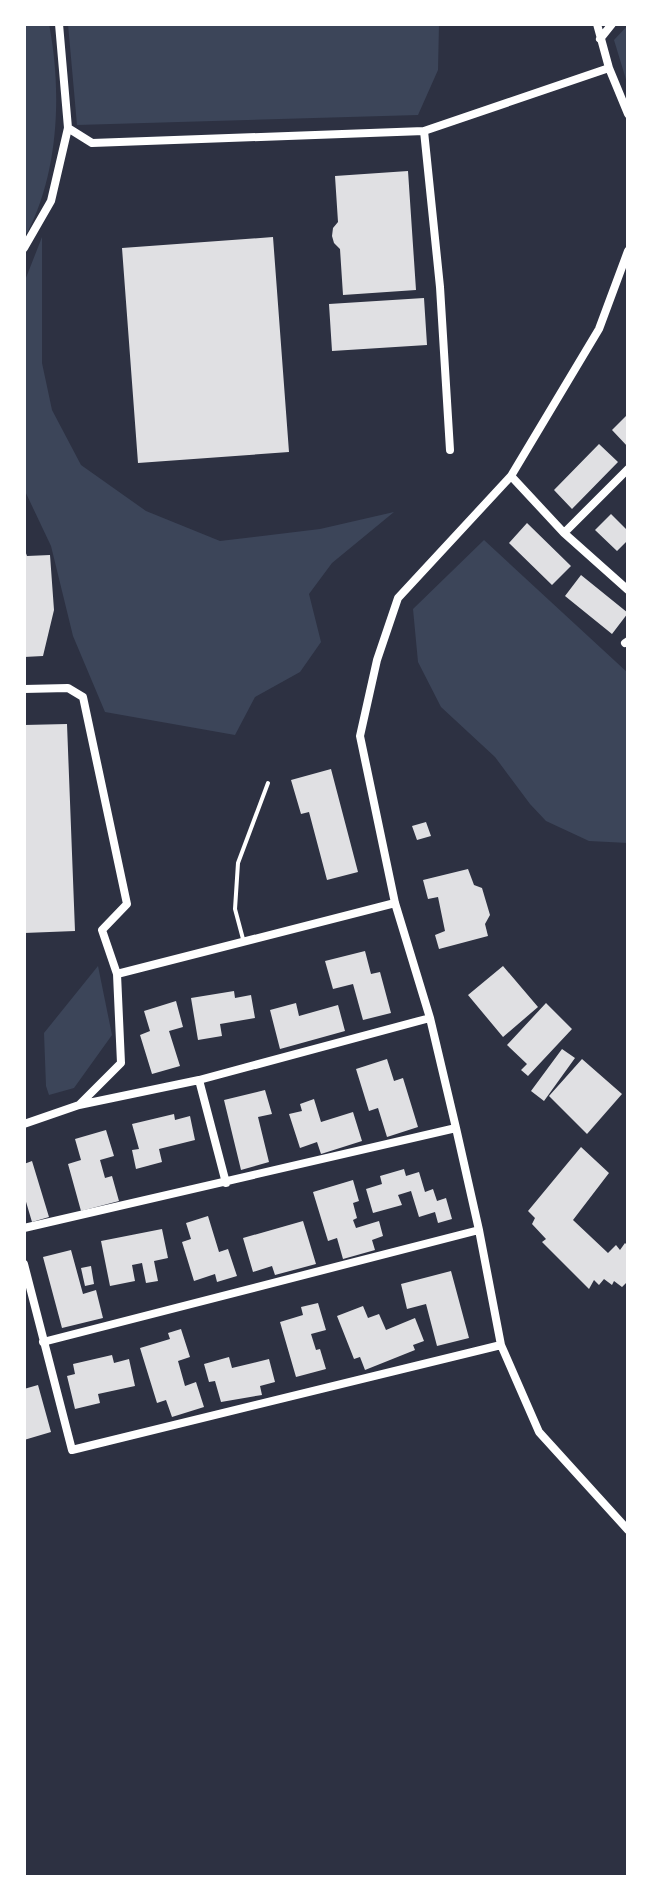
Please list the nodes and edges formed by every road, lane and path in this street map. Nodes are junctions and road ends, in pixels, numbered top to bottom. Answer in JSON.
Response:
{"nodes":[{"id":1,"x":59,"y":24,"type":"edge"},
{"id":2,"x":597,"y":24,"type":"edge"},
{"id":3,"x":612,"y":24,"type":"edge"},
{"id":4,"x":600,"y":39,"type":"junction"},
{"id":5,"x":609,"y":68,"type":"junction"},
{"id":6,"x":628,"y":114,"type":"edge"},
{"id":7,"x":68,"y":128,"type":"junction"},
{"id":8,"x":424,"y":131,"type":"junction"},
{"id":9,"x":24,"y":248,"type":"edge"},
{"id":10,"x":628,"y":251,"type":"edge"},
{"id":11,"x":450,"y":450,"type":"dead end"},
{"id":12,"x":628,"y":469,"type":"edge"},
{"id":13,"x":511,"y":476,"type":"junction"},
{"id":14,"x":564,"y":533,"type":"junction"},
{"id":15,"x":628,"y":590,"type":"edge"},
{"id":16,"x":24,"y":689,"type":"edge"},
{"id":17,"x":268,"y":783,"type":"dead end"},
{"id":18,"x":395,"y":903,"type":"junction"},
{"id":19,"x":243,"y":942,"type":"junction"},
{"id":20,"x":117,"y":974,"type":"junction"},
{"id":21,"x":430,"y":1018,"type":"junction"},
{"id":22,"x":199,"y":1080,"type":"junction"},
{"id":23,"x":79,"y":1105,"type":"junction"},
{"id":24,"x":24,"y":1124,"type":"edge"},
{"id":25,"x":456,"y":1128,"type":"junction"},
{"id":26,"x":226,"y":1183,"type":"junction"},
{"id":27,"x":24,"y":1228,"type":"edge"},
{"id":28,"x":479,"y":1230,"type":"junction"},
{"id":29,"x":24,"y":1264,"type":"edge"},
{"id":30,"x":43,"y":1342,"type":"junction"},
{"id":31,"x":501,"y":1345,"type":"junction"},
{"id":32,"x":628,"y":1530,"type":"edge"}],
"edges":[{"from":1,"to":7,"type":"street"},
{"from":2,"to":4,"type":"street"},
{"from":3,"to":4,"type":"street"},
{"from":4,"to":5,"type":"street"},
{"from":5,"to":6,"type":"street"},
{"from":5,"to":8,"type":"street"},
{"from":7,"to":8,"type":"street"},
{"from":7,"to":9,"type":"street"},
{"from":8,"to":11,"type":"street"},
{"from":10,"to":13,"type":"street"},
{"from":12,"to":14,"type":"street"},
{"from":13,"to":14,"type":"street"},
{"from":13,"to":18,"type":"street"},
{"from":14,"to":15,"type":"street"},
{"from":16,"to":20,"type":"street"},
{"from":17,"to":19,"type":"lane"},
{"from":18,"to":19,"type":"street"},
{"from":18,"to":21,"type":"street"},
{"from":19,"to":20,"type":"street"},
{"from":20,"to":23,"type":"street"},
{"from":21,"to":22,"type":"street"},
{"from":21,"to":25,"type":"street"},
{"from":22,"to":23,"type":"street"},
{"from":22,"to":26,"type":"street"},
{"from":23,"to":24,"type":"street"},
{"from":25,"to":26,"type":"street"},
{"from":25,"to":28,"type":"street"},
{"from":26,"to":27,"type":"street"},
{"from":28,"to":30,"type":"street"},
{"from":28,"to":31,"type":"street"},
{"from":29,"to":30,"type":"street"},
{"from":30,"to":31,"type":"street"},
{"from":31,"to":32,"type":"street"}]}
